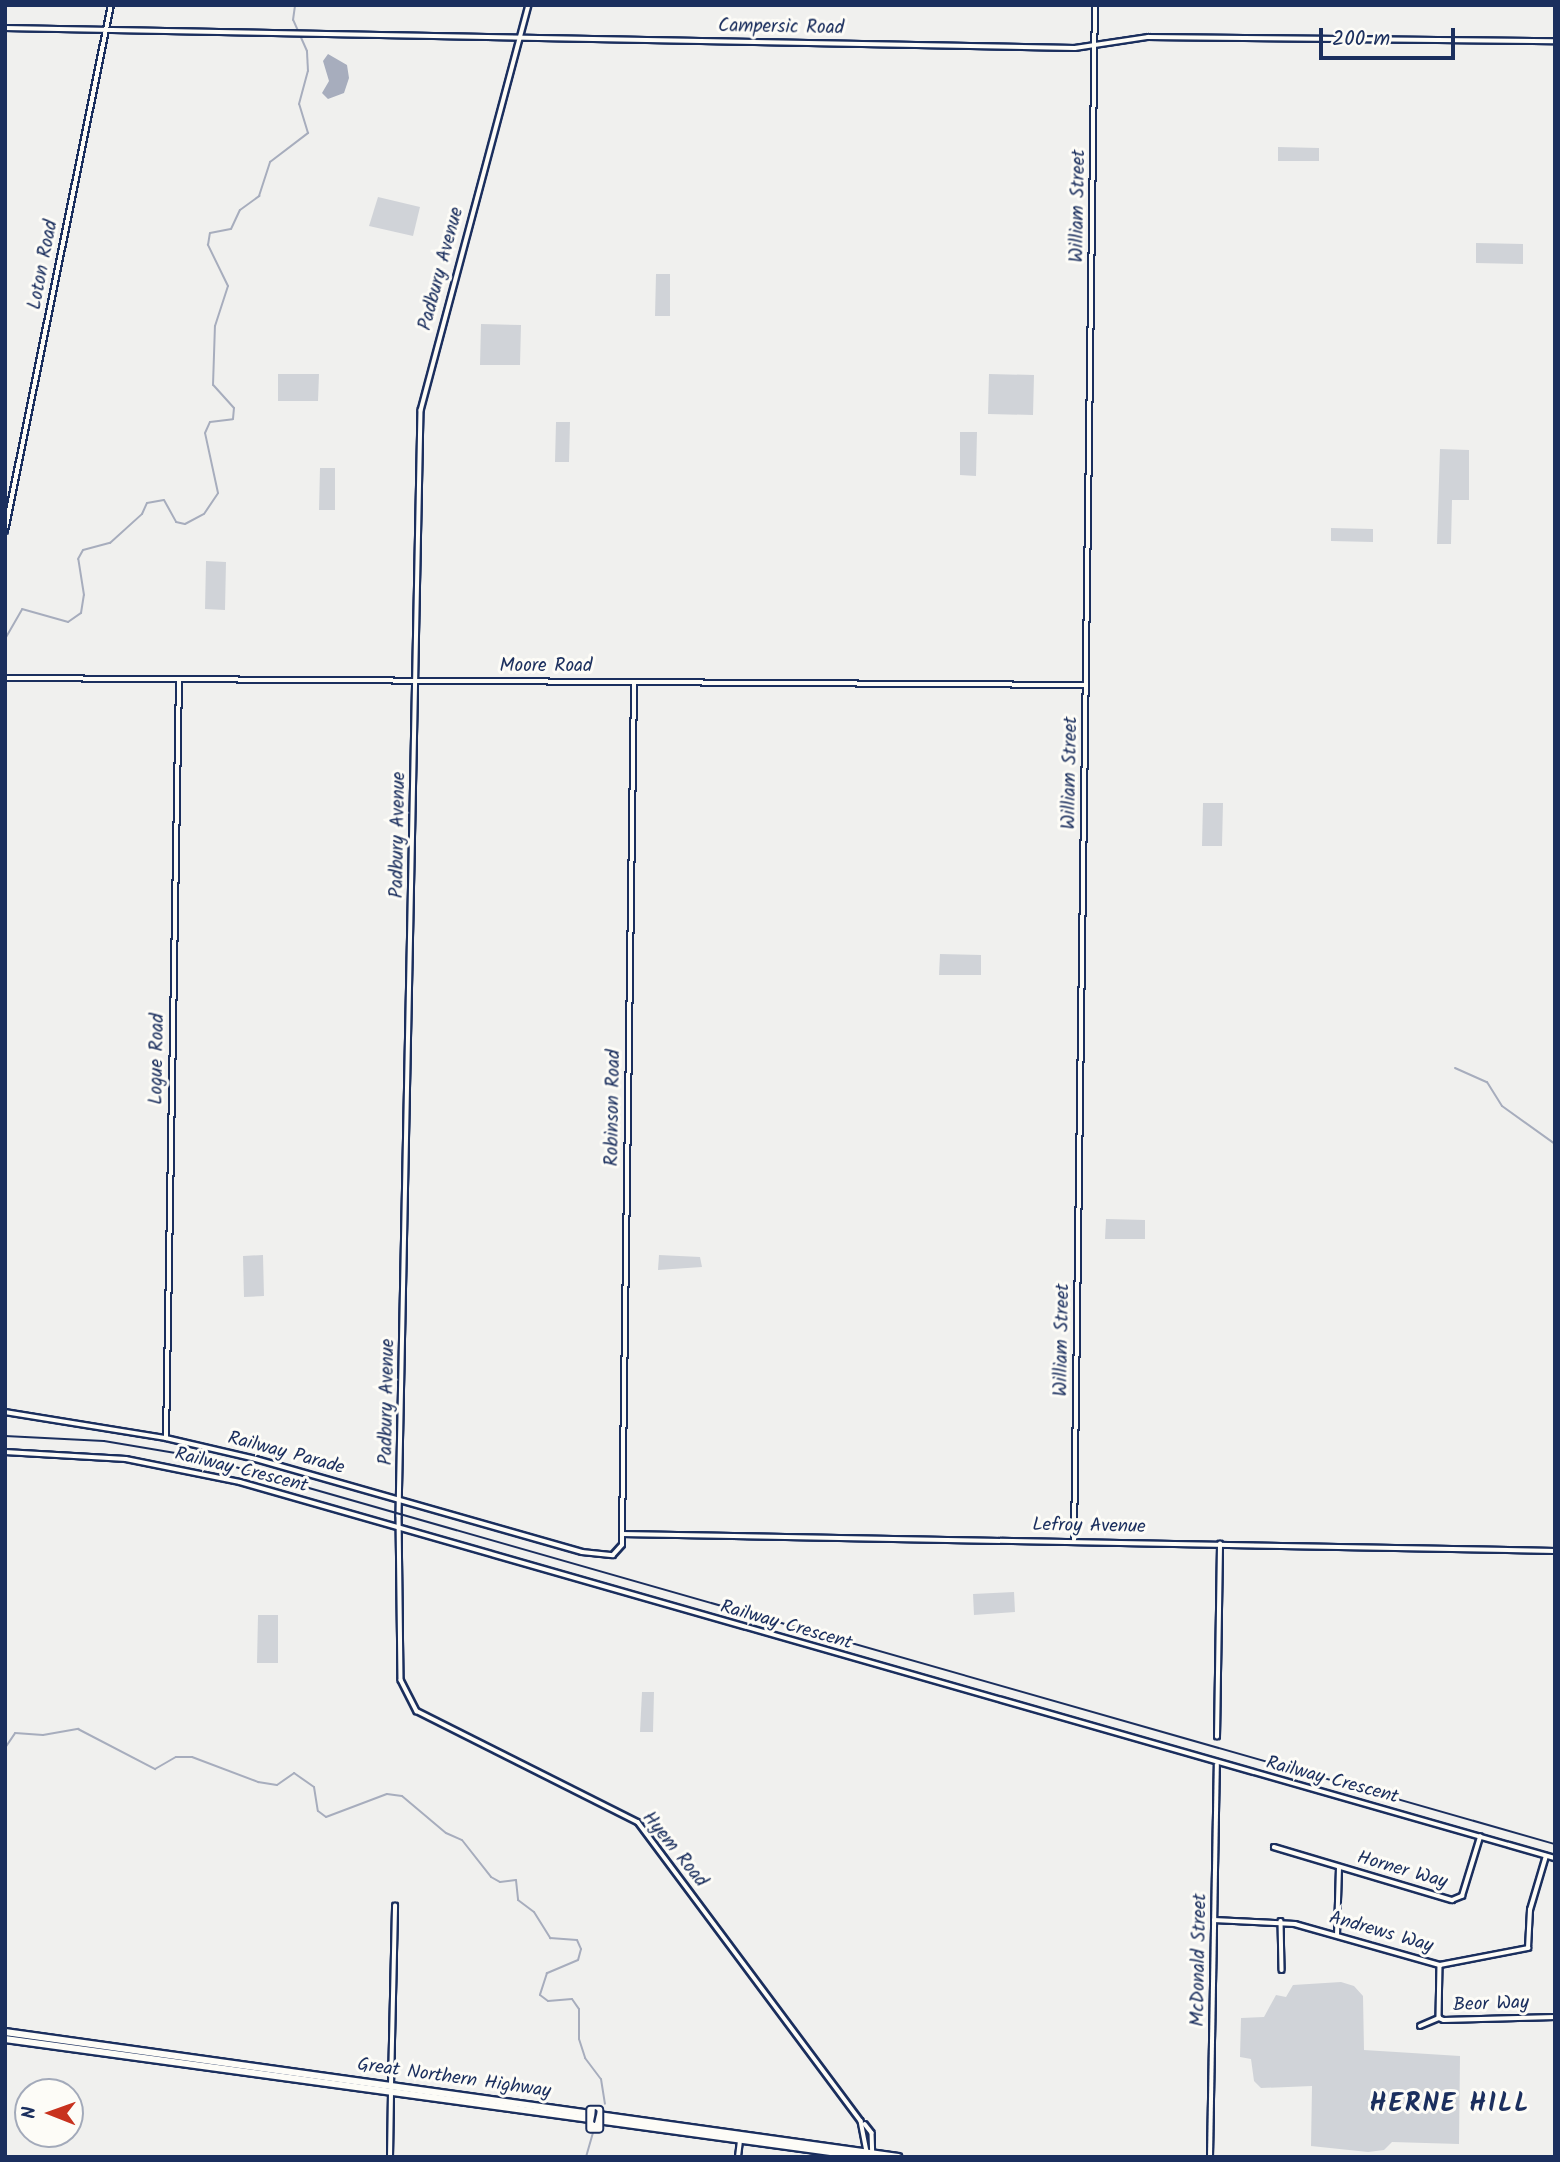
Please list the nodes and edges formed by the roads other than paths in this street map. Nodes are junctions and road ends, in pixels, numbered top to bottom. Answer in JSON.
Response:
{"nodes":[{"id":1,"x":111,"y":5,"type":"edge"},
{"id":2,"x":529,"y":5,"type":"edge"},
{"id":3,"x":1095,"y":5,"type":"edge"},
{"id":4,"x":5,"y":28,"type":"edge"},
{"id":5,"x":106,"y":30,"type":"junction"},
{"id":6,"x":520,"y":38,"type":"junction"},
{"id":7,"x":1555,"y":41,"type":"edge"},
{"id":8,"x":1095,"y":46,"type":"junction"},
{"id":9,"x":5,"y":531,"type":"edge"},
{"id":10,"x":5,"y":678,"type":"edge"},
{"id":11,"x":179,"y":680,"type":"junction"},
{"id":12,"x":416,"y":681,"type":"junction"},
{"id":13,"x":634,"y":682,"type":"junction"},
{"id":14,"x":1086,"y":685,"type":"junction"},
{"id":15,"x":5,"y":1412,"type":"edge"},
{"id":16,"x":166,"y":1438,"type":"junction"},
{"id":17,"x":5,"y":1452,"type":"edge"},
{"id":18,"x":400,"y":1501,"type":"junction"},
{"id":19,"x":399,"y":1530,"type":"junction"},
{"id":20,"x":622,"y":1534,"type":"junction"},
{"id":21,"x":1074,"y":1541,"type":"junction"},
{"id":22,"x":1220,"y":1544,"type":"junction"},
{"id":23,"x":1555,"y":1551,"type":"edge"},
{"id":24,"x":401,"y":1680,"type":"joint"},
{"id":25,"x":1217,"y":1737,"type":"dead end"},
{"id":26,"x":1217,"y":1765,"type":"junction"},
{"id":27,"x":1480,"y":1837,"type":"junction"},
{"id":28,"x":1275,"y":1847,"type":"dead end"},
{"id":29,"x":1546,"y":1856,"type":"junction"},
{"id":30,"x":1555,"y":1858,"type":"edge"},
{"id":31,"x":1339,"y":1868,"type":"junction"},
{"id":32,"x":394,"y":1906,"type":"dead end"},
{"id":33,"x":1214,"y":1920,"type":"junction"},
{"id":34,"x":1281,"y":1922,"type":"junction"},
{"id":35,"x":1337,"y":1935,"type":"junction"},
{"id":36,"x":1440,"y":1965,"type":"junction"},
{"id":37,"x":1282,"y":1970,"type":"dead end"},
{"id":38,"x":1555,"y":2017,"type":"edge"},
{"id":39,"x":1439,"y":2018,"type":"junction"},
{"id":40,"x":1420,"y":2026,"type":"dead end"},
{"id":41,"x":5,"y":2032,"type":"edge"},
{"id":42,"x":5,"y":2039,"type":"edge"},
{"id":43,"x":391,"y":2089,"type":"junction"},
{"id":44,"x":740,"y":2137,"type":"junction"},
{"id":45,"x":870,"y":2155,"type":"edge"},
{"id":46,"x":390,"y":2157,"type":"edge"},
{"id":47,"x":738,"y":2157,"type":"edge"},
{"id":48,"x":898,"y":2157,"type":"edge"},
{"id":49,"x":1210,"y":2157,"type":"edge"}],
"edges":[{"from":1,"to":5,"type":"street","name":"Loton Road"},
{"from":2,"to":6,"type":"street","name":"Padbury Avenue"},
{"from":3,"to":8,"type":"street","name":"William Street"},
{"from":4,"to":5,"type":"street","name":"Campersic Road"},
{"from":5,"to":6,"type":"street","name":"Campersic Road"},
{"from":5,"to":9,"type":"street","name":"Loton Road"},
{"from":6,"to":8,"type":"street","name":"Campersic Road"},
{"from":6,"to":12,"type":"street","name":"Padbury Avenue"},
{"from":7,"to":8,"type":"street","name":"Campersic Road"},
{"from":8,"to":14,"type":"street","name":"William Street"},
{"from":10,"to":11,"type":"street","name":"Moore Road"},
{"from":11,"to":12,"type":"street","name":"Moore Road"},
{"from":11,"to":16,"type":"street","name":"Logue Road"},
{"from":12,"to":13,"type":"street","name":"Moore Road"},
{"from":12,"to":18,"type":"street","name":"Padbury Avenue"},
{"from":13,"to":14,"type":"street","name":"Moore Road"},
{"from":13,"to":20,"type":"street","name":"Robinson Road"},
{"from":14,"to":21,"type":"street","name":"William Street"},
{"from":15,"to":16,"type":"street","name":"Railway Parade"},
{"from":16,"to":18,"type":"street","name":"Railway Parade"},
{"from":17,"to":19,"type":"street","name":"Railway Crescent"},
{"from":18,"to":19,"type":"street","name":"Padbury Avenue"},
{"from":18,"to":20,"type":"street","name":"Railway Parade"},
{"from":19,"to":24,"type":"street","name":"Padbury Avenue"},
{"from":19,"to":26,"type":"street","name":"Railway Crescent"},
{"from":20,"to":21,"type":"street","name":"Lefroy Avenue"},
{"from":21,"to":22,"type":"street","name":"Lefroy Avenue"},
{"from":22,"to":23,"type":"street","name":"Lefroy Avenue"},
{"from":22,"to":25,"type":"street"},
{"from":24,"to":45,"type":"street","name":"Hyem Road"},
{"from":26,"to":27,"type":"street","name":"Railway Crescent"},
{"from":26,"to":33,"type":"street","name":"McDonald Street"},
{"from":27,"to":29,"type":"street","name":"Railway Crescent"},
{"from":27,"to":31,"type":"street","name":"Horner Way"},
{"from":28,"to":31,"type":"street","name":"Horner Way"},
{"from":29,"to":30,"type":"street","name":"Railway Crescent"},
{"from":29,"to":36,"type":"street","name":"Andrews Way"},
{"from":31,"to":35,"type":"street"},
{"from":32,"to":43,"type":"street"},
{"from":33,"to":34,"type":"street","name":"Andrews Way"},
{"from":33,"to":49,"type":"street","name":"McDonald Street"},
{"from":34,"to":35,"type":"street","name":"Andrews Way"},
{"from":34,"to":37,"type":"street"},
{"from":35,"to":36,"type":"street","name":"Andrews Way"},
{"from":36,"to":39,"type":"street","name":"Beor Way"},
{"from":38,"to":39,"type":"street","name":"Beor Way"},
{"from":39,"to":40,"type":"street"},
{"from":41,"to":43,"type":"highway","name":"Great Northern Highway","number":"1"},
{"from":42,"to":43,"type":"highway","name":"Great Northern Highway","number":"1"},
{"from":43,"to":44,"type":"highway","name":"Great Northern Highway","number":"1"},
{"from":43,"to":46,"type":"street"},
{"from":44,"to":45,"type":"highway","name":"Great Northern Highway","number":"1"},
{"from":44,"to":47,"type":"street"},
{"from":45,"to":48,"type":"highway","name":"Great Northern Highway","number":"1"}]}
